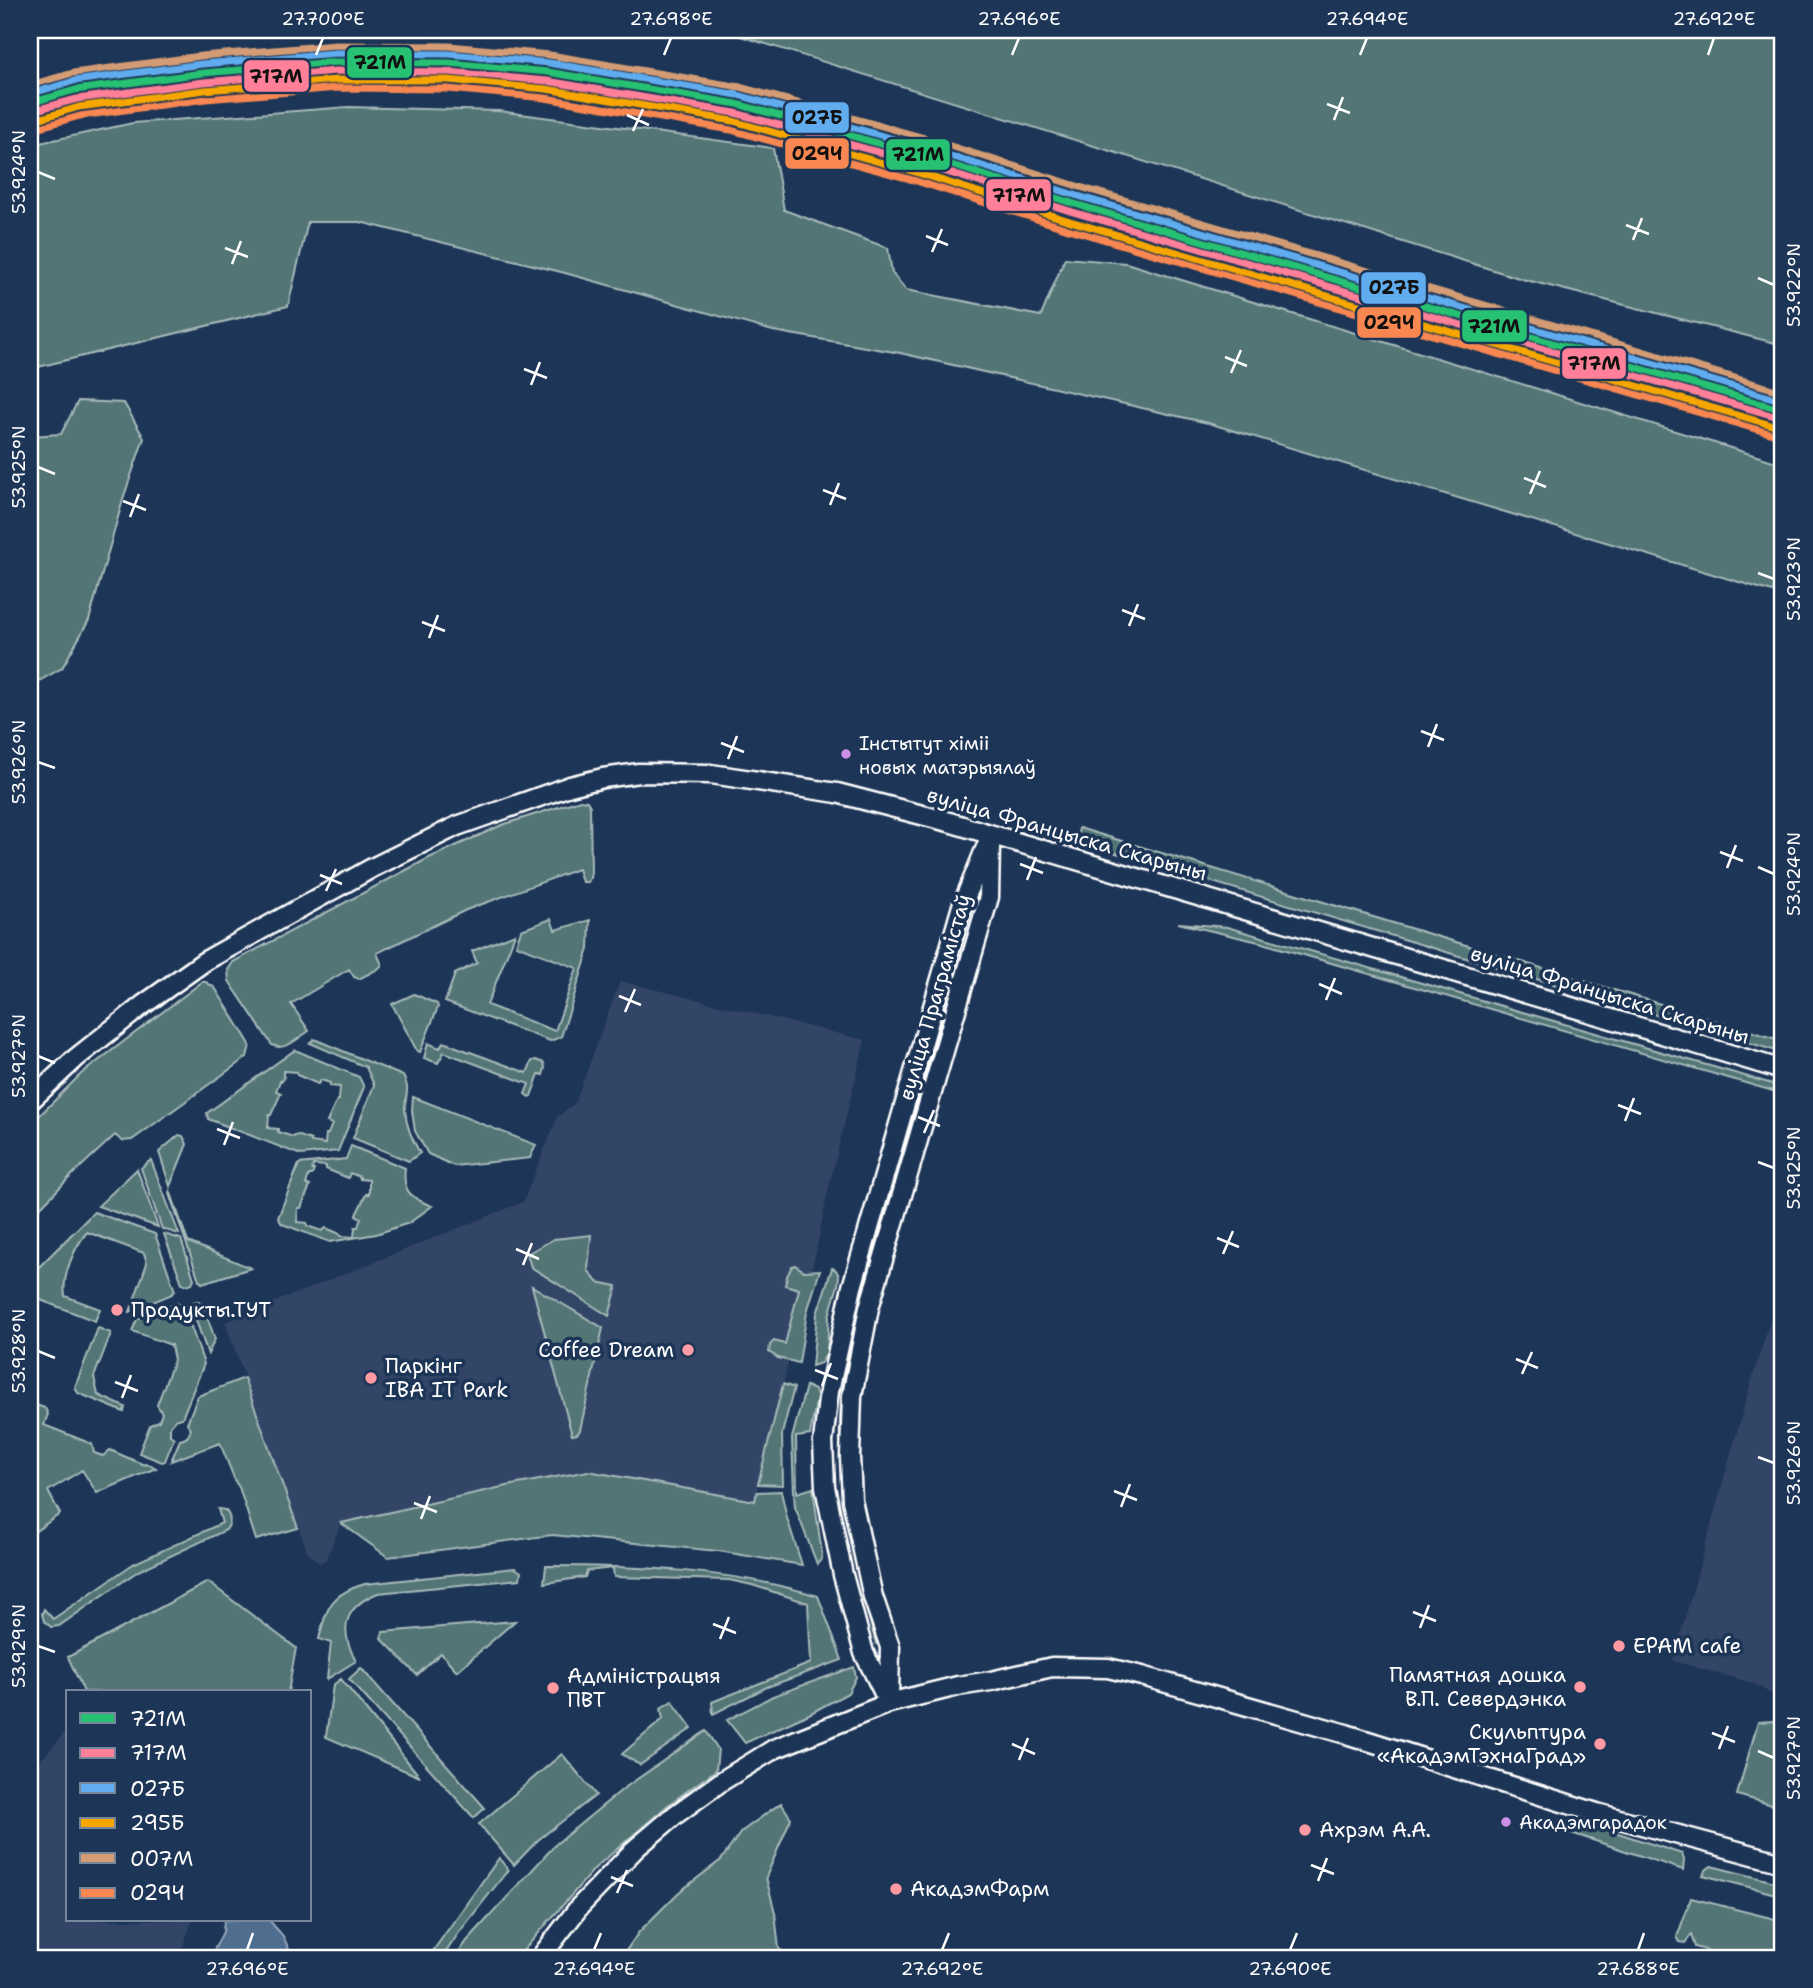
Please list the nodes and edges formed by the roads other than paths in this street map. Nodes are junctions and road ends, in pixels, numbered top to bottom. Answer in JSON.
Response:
{"nodes":[{"id":1,"x":991,"y":835,"type":"junction"},
{"id":2,"x":1783,"y":1070,"type":"edge"},
{"id":3,"x":30,"y":1101,"type":"edge"},
{"id":4,"x":889,"y":1703,"type":"junction"},
{"id":5,"x":1783,"y":1863,"type":"edge"},
{"id":6,"x":540,"y":1958,"type":"edge"}],
"edges":[{"from":1,"to":2,"type":"main road","name":"вуліца Францыска Скарыны"},
{"from":1,"to":3,"type":"main road","name":"вуліца Францыска Скарыны"},
{"from":1,"to":4,"type":"main road","name":"вуліца Праграмістаў"},
{"from":1,"to":4,"type":"main road","name":"вуліца Праграмістаў"},
{"from":4,"to":5,"type":"main road"},
{"from":4,"to":6,"type":"main road"}]}
